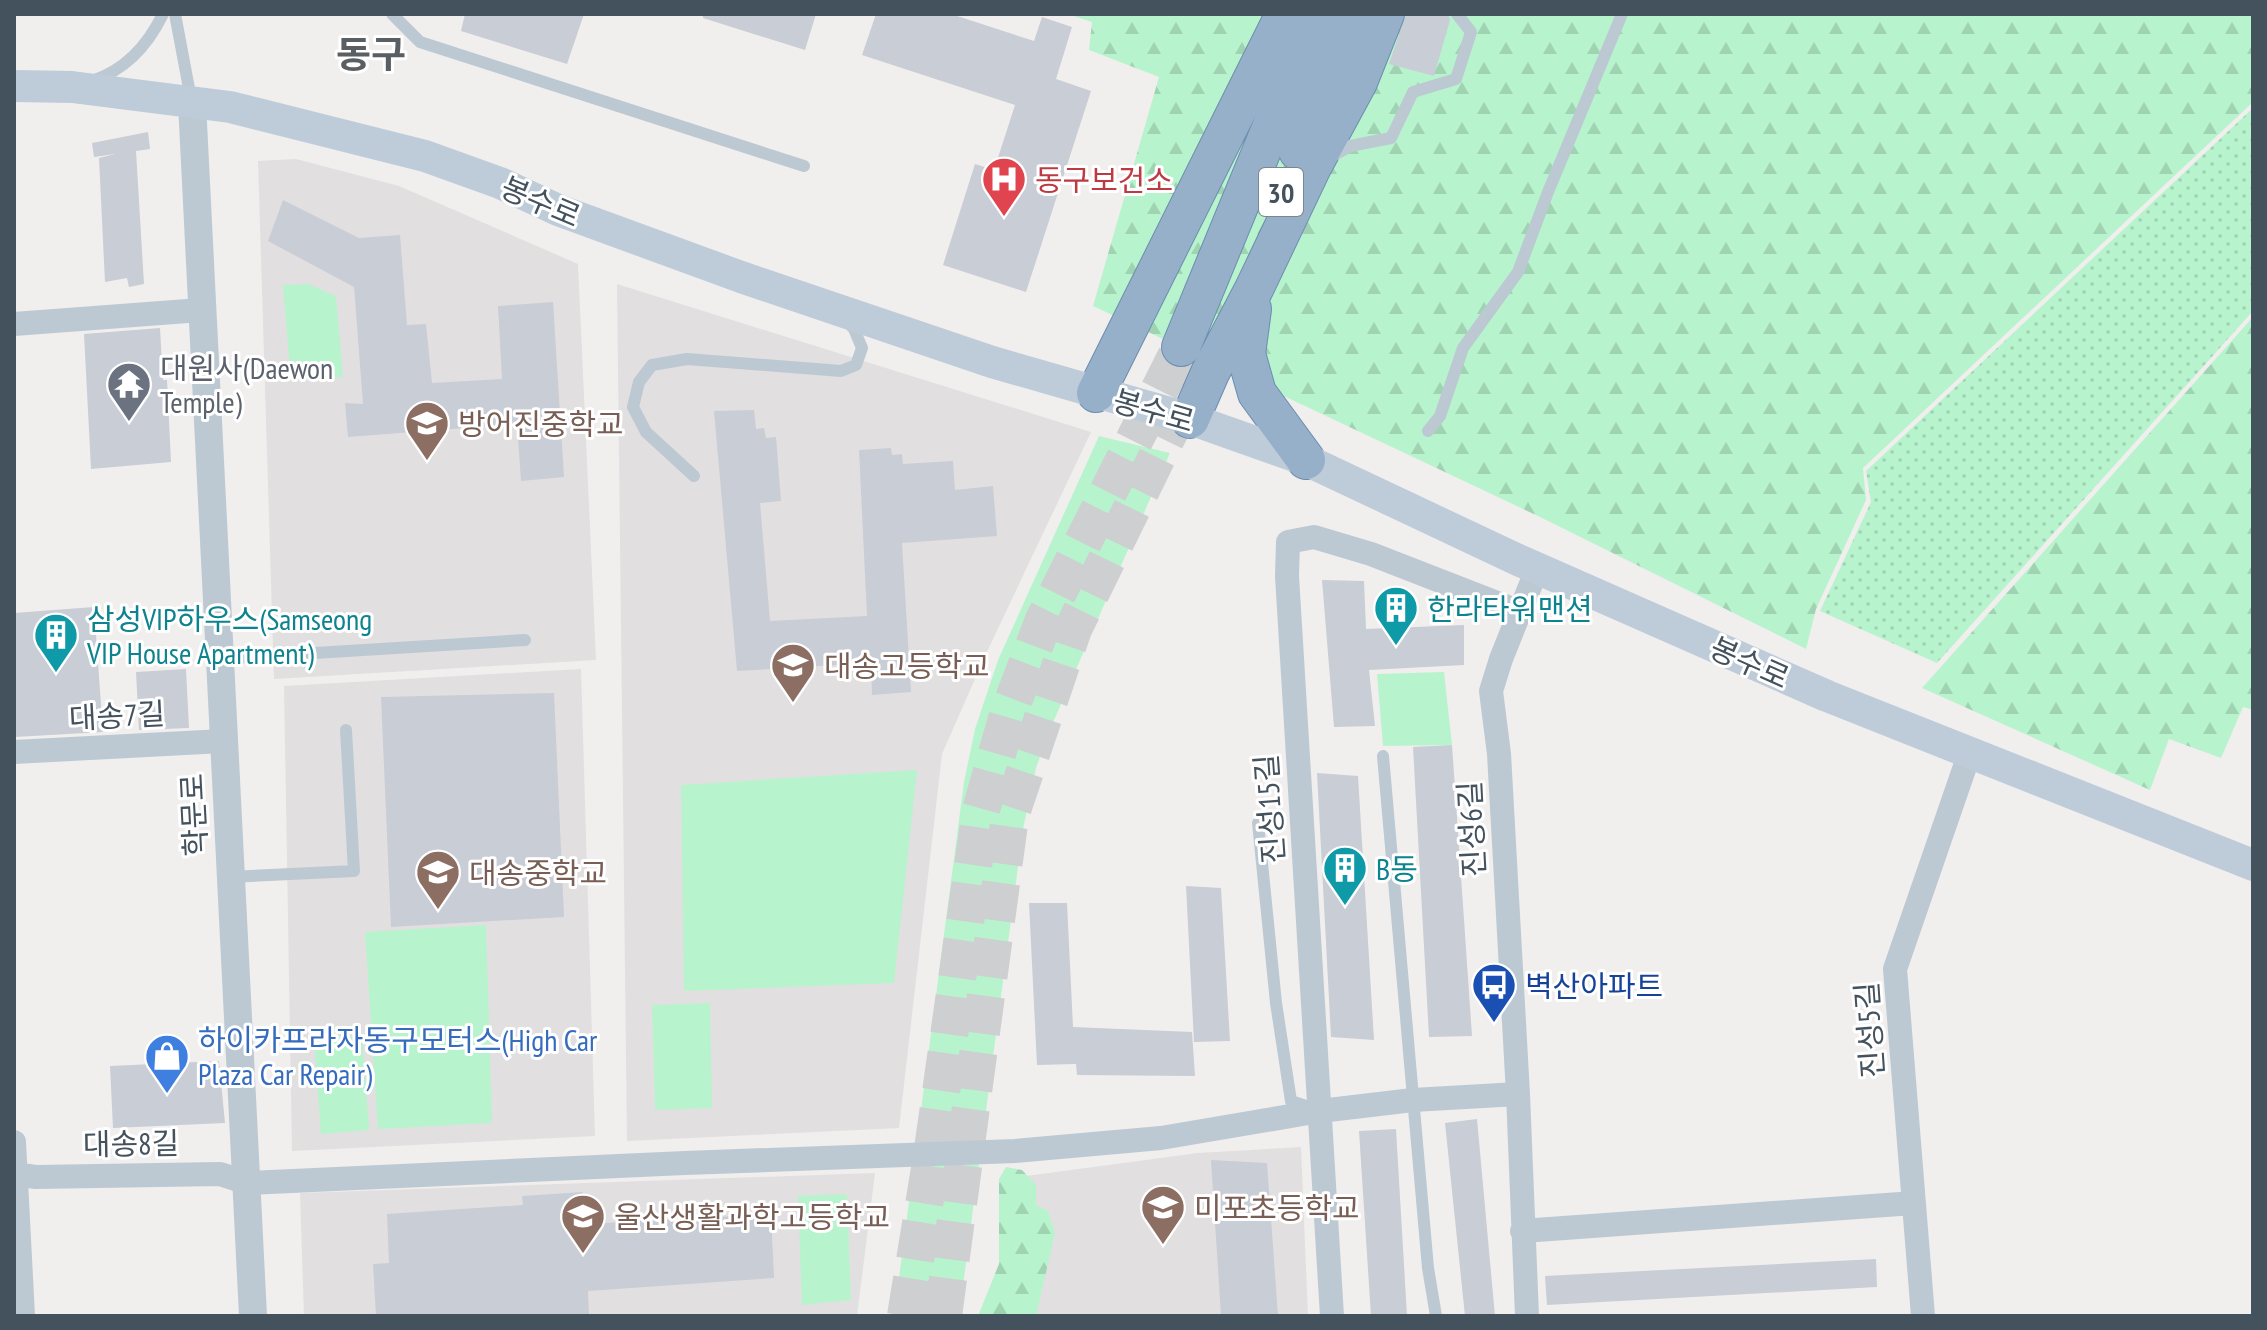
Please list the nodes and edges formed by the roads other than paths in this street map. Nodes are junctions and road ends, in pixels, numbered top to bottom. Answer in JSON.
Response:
{"nodes":[{"id":1,"x":163,"y":14,"type":"edge"},
{"id":2,"x":175,"y":14,"type":"edge"},
{"id":3,"x":392,"y":14,"type":"edge"},
{"id":4,"x":1285,"y":14,"type":"edge"},
{"id":5,"x":1318,"y":14,"type":"edge"},
{"id":6,"x":1349,"y":14,"type":"edge"},
{"id":7,"x":1385,"y":14,"type":"edge"},
{"id":8,"x":1457,"y":14,"type":"edge"},
{"id":9,"x":1622,"y":14,"type":"edge"},
{"id":10,"x":14,"y":86,"type":"edge"},
{"id":11,"x":72,"y":87,"type":"junction"},
{"id":12,"x":192,"y":103,"type":"junction"},
{"id":13,"x":804,"y":166,"type":"dead end"},
{"id":14,"x":1312,"y":167,"type":"junction"},
{"id":15,"x":1254,"y":289,"type":"junction"},
{"id":16,"x":201,"y":310,"type":"junction"},
{"id":17,"x":837,"y":310,"type":"junction"},
{"id":18,"x":14,"y":324,"type":"edge"},
{"id":19,"x":1096,"y":393,"type":"junction"},
{"id":20,"x":1190,"y":419,"type":"junction"},
{"id":21,"x":1428,"y":431,"type":"dead end"},
{"id":22,"x":1306,"y":460,"type":"junction"},
{"id":23,"x":694,"y":476,"type":"dead end"},
{"id":24,"x":1537,"y":569,"type":"junction"},
{"id":25,"x":1520,"y":612,"type":"junction"},
{"id":26,"x":525,"y":640,"type":"dead end"},
{"id":27,"x":219,"y":659,"type":"junction"},
{"id":28,"x":346,"y":730,"type":"dead end"},
{"id":29,"x":223,"y":741,"type":"junction"},
{"id":30,"x":14,"y":752,"type":"edge"},
{"id":31,"x":1970,"y":752,"type":"junction"},
{"id":32,"x":1383,"y":756,"type":"dead end"},
{"id":33,"x":1258,"y":823,"type":"dead end"},
{"id":34,"x":2250,"y":858,"type":"edge"},
{"id":35,"x":230,"y":877,"type":"junction"},
{"id":36,"x":1518,"y":1094,"type":"junction"},
{"id":37,"x":1413,"y":1100,"type":"junction"},
{"id":38,"x":1320,"y":1111,"type":"junction"},
{"id":39,"x":14,"y":1142,"type":"edge"},
{"id":40,"x":15,"y":1174,"type":"edge"},
{"id":41,"x":248,"y":1183,"type":"junction"},
{"id":42,"x":1914,"y":1203,"type":"junction"},
{"id":43,"x":1522,"y":1231,"type":"junction"},
{"id":44,"x":23,"y":1316,"type":"edge"},
{"id":45,"x":253,"y":1316,"type":"edge"},
{"id":46,"x":1332,"y":1316,"type":"edge"},
{"id":47,"x":1436,"y":1316,"type":"edge"},
{"id":48,"x":1527,"y":1316,"type":"edge"},
{"id":49,"x":1923,"y":1316,"type":"edge"}],
"edges":[{"from":1,"to":11,"type":"lane"},
{"from":2,"to":12,"type":"lane"},
{"from":3,"to":13,"type":"lane"},
{"from":4,"to":19,"type":"highway"},
{"from":5,"to":6,"type":"highway","number":"30"},
{"from":7,"to":14,"type":"highway"},
{"from":8,"to":14,"type":"lane"},
{"from":9,"to":21,"type":"lane"},
{"from":10,"to":11,"type":"main road","name":"봉수로"},
{"from":11,"to":12,"type":"main road","name":"봉수로"},
{"from":12,"to":16,"type":"street","name":"학문로"},
{"from":12,"to":17,"type":"main road","name":"봉수로"},
{"from":14,"to":15,"type":"highway"},
{"from":15,"to":20,"type":"highway"},
{"from":15,"to":22,"type":"highway"},
{"from":16,"to":18,"type":"street"},
{"from":16,"to":27,"type":"street","name":"학문로"},
{"from":17,"to":19,"type":"main road","name":"봉수로"},
{"from":17,"to":23,"type":"lane"},
{"from":19,"to":20,"type":"main road","name":"봉수로"},
{"from":20,"to":22,"type":"main road","name":"봉수로"},
{"from":22,"to":24,"type":"main road","name":"봉수로"},
{"from":24,"to":25,"type":"street","name":"진성6길"},
{"from":24,"to":31,"type":"main road","name":"봉수로"},
{"from":25,"to":36,"type":"street","name":"진성6길"},
{"from":25,"to":38,"type":"street","name":"진성15길"},
{"from":26,"to":27,"type":"lane"},
{"from":27,"to":29,"type":"street","name":"학문로"},
{"from":28,"to":35,"type":"lane"},
{"from":29,"to":30,"type":"street","name":"대송7길"},
{"from":29,"to":35,"type":"street","name":"학문로"},
{"from":31,"to":34,"type":"main road","name":"봉수로"},
{"from":31,"to":42,"type":"street","name":"진성5길"},
{"from":32,"to":37,"type":"lane"},
{"from":33,"to":38,"type":"lane"},
{"from":35,"to":41,"type":"street","name":"학문로"},
{"from":36,"to":37,"type":"street"},
{"from":36,"to":43,"type":"street","name":"진성6길"},
{"from":37,"to":38,"type":"street"},
{"from":37,"to":47,"type":"lane"},
{"from":38,"to":41,"type":"street","name":"대송8길"},
{"from":38,"to":46,"type":"street","name":"진성15길"},
{"from":39,"to":40,"type":"street"},
{"from":40,"to":41,"type":"street","name":"대송8길"},
{"from":40,"to":44,"type":"street"},
{"from":41,"to":45,"type":"street","name":"학문로"},
{"from":42,"to":43,"type":"street"},
{"from":42,"to":49,"type":"street","name":"진성5길"},
{"from":43,"to":48,"type":"street","name":"진성6길"}]}
